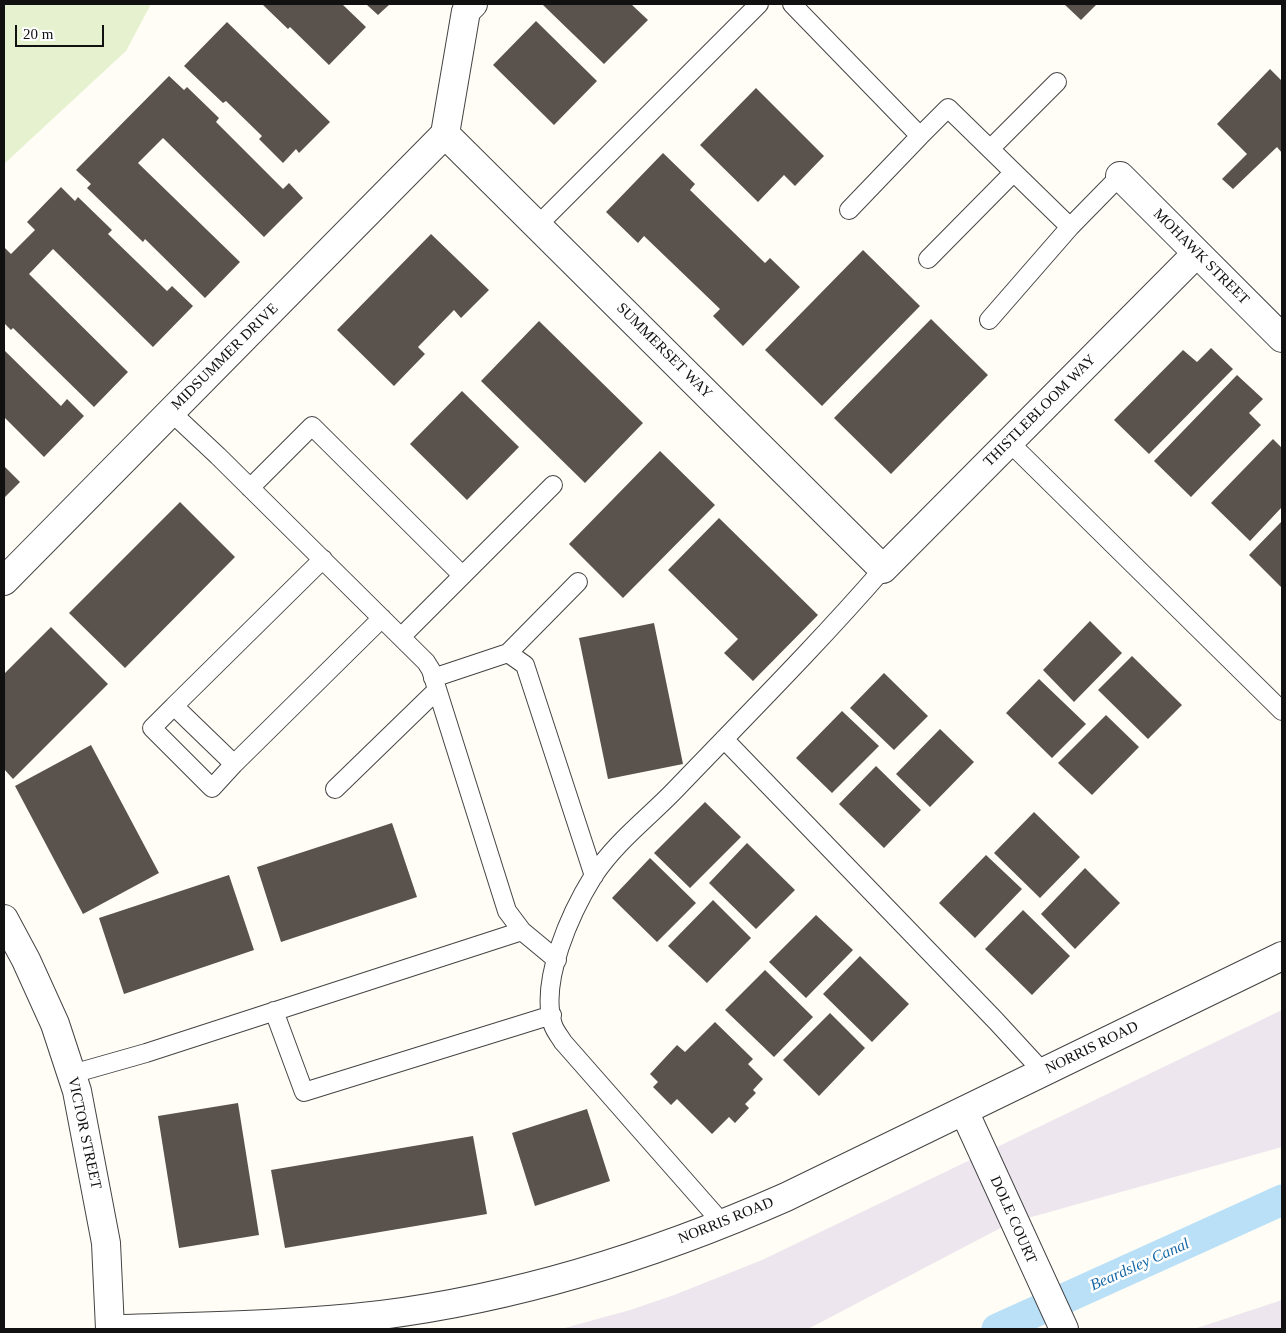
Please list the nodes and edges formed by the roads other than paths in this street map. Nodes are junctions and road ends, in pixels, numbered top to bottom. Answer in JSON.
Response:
{"nodes":[{"id":1,"x":473,"y":4,"type":"edge"},
{"id":2,"x":759,"y":4,"type":"edge"},
{"id":3,"x":792,"y":4,"type":"edge"},
{"id":4,"x":1057,"y":82,"type":"dead end"},
{"id":5,"x":445,"y":134,"type":"junction"},
{"id":6,"x":920,"y":136,"type":"junction"},
{"id":7,"x":990,"y":149,"type":"junction"},
{"id":8,"x":1013,"y":173,"type":"junction"},
{"id":9,"x":1120,"y":176,"type":"joint"},
{"id":10,"x":849,"y":210,"type":"dead end"},
{"id":11,"x":538,"y":226,"type":"junction"},
{"id":12,"x":1070,"y":227,"type":"junction"},
{"id":13,"x":1197,"y":253,"type":"junction"},
{"id":14,"x":928,"y":259,"type":"dead end"},
{"id":15,"x":989,"y":320,"type":"dead end"},
{"id":16,"x":1282,"y":338,"type":"edge"},
{"id":17,"x":171,"y":412,"type":"junction"},
{"id":18,"x":1010,"y":442,"type":"junction"},
{"id":19,"x":553,"y":485,"type":"dead end"},
{"id":20,"x":250,"y":488,"type":"junction"},
{"id":21,"x":323,"y":559,"type":"junction"},
{"id":22,"x":883,"y":569,"type":"junction"},
{"id":23,"x":462,"y":575,"type":"junction"},
{"id":24,"x":4,"y":580,"type":"edge"},
{"id":25,"x":578,"y":582,"type":"dead end"},
{"id":26,"x":382,"y":618,"type":"junction"},
{"id":27,"x":401,"y":637,"type":"junction"},
{"id":28,"x":508,"y":653,"type":"junction"},
{"id":29,"x":435,"y":684,"type":"junction"},
{"id":30,"x":174,"y":706,"type":"junction"},
{"id":31,"x":1282,"y":711,"type":"edge"},
{"id":32,"x":724,"y":739,"type":"junction"},
{"id":33,"x":234,"y":764,"type":"junction"},
{"id":34,"x":335,"y":789,"type":"dead end"},
{"id":35,"x":594,"y":876,"type":"junction"},
{"id":36,"x":4,"y":919,"type":"edge"},
{"id":37,"x":522,"y":931,"type":"junction"},
{"id":38,"x":1282,"y":956,"type":"edge"},
{"id":39,"x":557,"y":960,"type":"junction"},
{"id":40,"x":274,"y":1011,"type":"junction"},
{"id":41,"x":552,"y":1015,"type":"junction"},
{"id":42,"x":1043,"y":1072,"type":"junction"},
{"id":43,"x":72,"y":1074,"type":"junction"},
{"id":44,"x":964,"y":1110,"type":"junction"},
{"id":45,"x":723,"y":1224,"type":"junction"},
{"id":46,"x":110,"y":1329,"type":"edge"},
{"id":47,"x":124,"y":1329,"type":"edge"},
{"id":48,"x":1064,"y":1329,"type":"edge"}],
"edges":[{"from":1,"to":5,"type":"street"},
{"from":2,"to":11,"type":"lane"},
{"from":3,"to":6,"type":"lane"},
{"from":4,"to":7,"type":"lane"},
{"from":5,"to":11,"type":"street","name":"SUMMERSET WAY"},
{"from":5,"to":17,"type":"street","name":"MIDSUMMER DRIVE"},
{"from":6,"to":7,"type":"lane"},
{"from":6,"to":10,"type":"lane"},
{"from":7,"to":8,"type":"lane"},
{"from":8,"to":12,"type":"lane"},
{"from":8,"to":14,"type":"lane"},
{"from":9,"to":12,"type":"lane"},
{"from":9,"to":13,"type":"street","name":"MOHAWK STREET"},
{"from":11,"to":22,"type":"street","name":"SUMMERSET WAY"},
{"from":12,"to":15,"type":"lane"},
{"from":13,"to":16,"type":"street","name":"MOHAWK STREET"},
{"from":13,"to":18,"type":"street","name":"THISTLEBLOOM WAY"},
{"from":17,"to":20,"type":"lane"},
{"from":17,"to":24,"type":"street","name":"MIDSUMMER DRIVE"},
{"from":18,"to":22,"type":"street","name":"THISTLEBLOOM WAY"},
{"from":18,"to":31,"type":"lane"},
{"from":19,"to":23,"type":"lane"},
{"from":20,"to":21,"type":"lane"},
{"from":20,"to":23,"type":"lane"},
{"from":21,"to":26,"type":"lane"},
{"from":21,"to":30,"type":"lane"},
{"from":22,"to":32,"type":"lane"},
{"from":23,"to":27,"type":"lane"},
{"from":25,"to":28,"type":"lane"},
{"from":26,"to":27,"type":"lane"},
{"from":26,"to":33,"type":"lane"},
{"from":27,"to":29,"type":"lane"},
{"from":28,"to":29,"type":"lane"},
{"from":28,"to":35,"type":"lane"},
{"from":29,"to":34,"type":"lane"},
{"from":29,"to":37,"type":"lane"},
{"from":30,"to":33,"type":"lane"},
{"from":30,"to":33,"type":"lane"},
{"from":32,"to":35,"type":"lane"},
{"from":32,"to":42,"type":"lane"},
{"from":35,"to":39,"type":"lane"},
{"from":36,"to":43,"type":"street","name":"VICTOR STREET"},
{"from":37,"to":39,"type":"lane"},
{"from":37,"to":40,"type":"lane"},
{"from":38,"to":42,"type":"street","name":"NORRIS ROAD"},
{"from":39,"to":41,"type":"lane"},
{"from":40,"to":41,"type":"lane"},
{"from":40,"to":43,"type":"lane"},
{"from":41,"to":45,"type":"lane"},
{"from":42,"to":44,"type":"street","name":"NORRIS ROAD"},
{"from":43,"to":46,"type":"street","name":"VICTOR STREET"},
{"from":44,"to":45,"type":"street","name":"NORRIS ROAD"},
{"from":44,"to":48,"type":"street","name":"DOLE COURT"},
{"from":45,"to":47,"type":"street","name":"NORRIS ROAD"}]}
